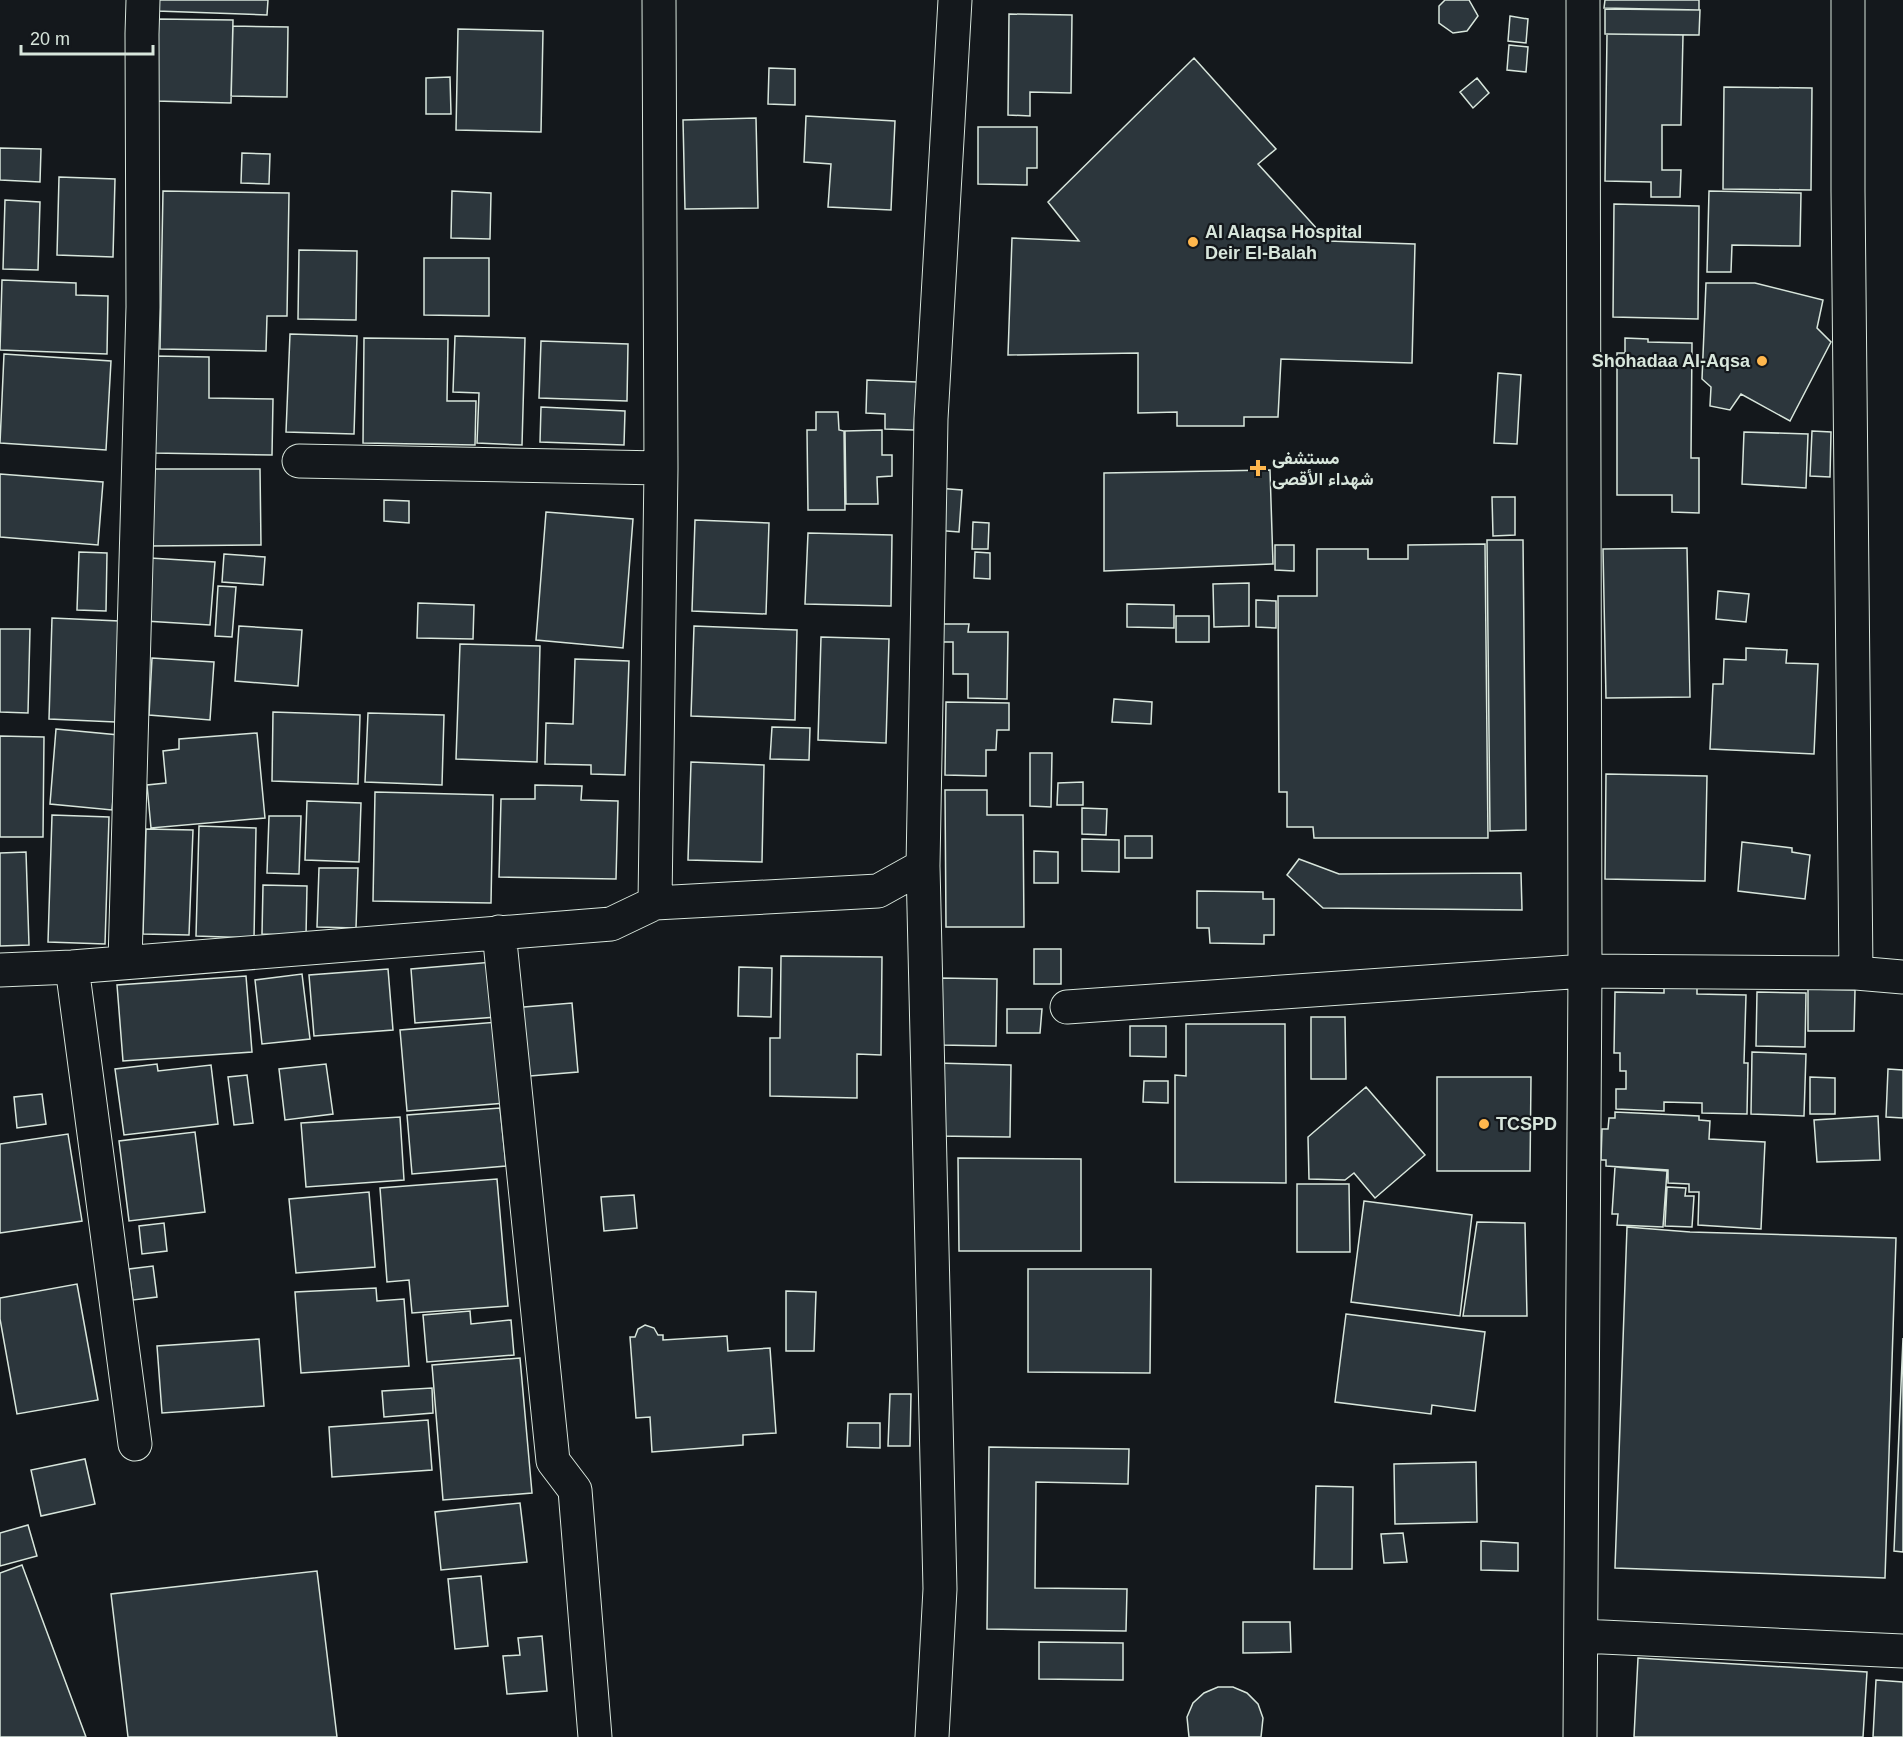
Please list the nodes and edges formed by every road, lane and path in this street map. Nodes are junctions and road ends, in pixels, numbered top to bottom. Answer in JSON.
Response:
{"nodes":[{"id":1,"x":143,"y":0,"type":"edge"},
{"id":2,"x":659,"y":0,"type":"edge"},
{"id":3,"x":955,"y":0,"type":"edge"},
{"id":4,"x":1583,"y":0,"type":"edge"},
{"id":5,"x":1848,"y":0,"type":"edge"},
{"id":6,"x":298,"y":461,"type":"dead end"},
{"id":7,"x":661,"y":468,"type":"junction"},
{"id":8,"x":923,"y":866,"type":"junction"},
{"id":9,"x":655,"y":903,"type":"junction"},
{"id":10,"x":499,"y":932,"type":"junction"},
{"id":11,"x":125,"y":962,"type":"junction"},
{"id":12,"x":72,"y":967,"type":"junction"},
{"id":13,"x":0,"y":970,"type":"edge"},
{"id":14,"x":1585,"y":971,"type":"junction"},
{"id":15,"x":1856,"y":973,"type":"junction"},
{"id":16,"x":1903,"y":976,"type":"edge"},
{"id":17,"x":1067,"y":1007,"type":"dead end"},
{"id":18,"x":135,"y":1444,"type":"dead end"},
{"id":19,"x":1581,"y":1636,"type":"junction"},
{"id":20,"x":1903,"y":1651,"type":"edge"},
{"id":21,"x":595,"y":1737,"type":"edge"},
{"id":22,"x":933,"y":1737,"type":"edge"},
{"id":23,"x":1580,"y":1737,"type":"edge"}],
"edges":[{"from":1,"to":11,"type":"street"},
{"from":2,"to":7,"type":"street"},
{"from":3,"to":8,"type":"street"},
{"from":4,"to":14,"type":"street"},
{"from":5,"to":15,"type":"street"},
{"from":6,"to":7,"type":"street"},
{"from":7,"to":9,"type":"street"},
{"from":8,"to":9,"type":"street"},
{"from":8,"to":22,"type":"street"},
{"from":9,"to":10,"type":"street"},
{"from":10,"to":11,"type":"street"},
{"from":10,"to":21,"type":"street"},
{"from":11,"to":12,"type":"street"},
{"from":12,"to":13,"type":"street"},
{"from":12,"to":18,"type":"street"},
{"from":14,"to":15,"type":"street"},
{"from":14,"to":17,"type":"street"},
{"from":14,"to":19,"type":"street"},
{"from":15,"to":16,"type":"street"},
{"from":19,"to":20,"type":"street"},
{"from":19,"to":23,"type":"street"}]}
